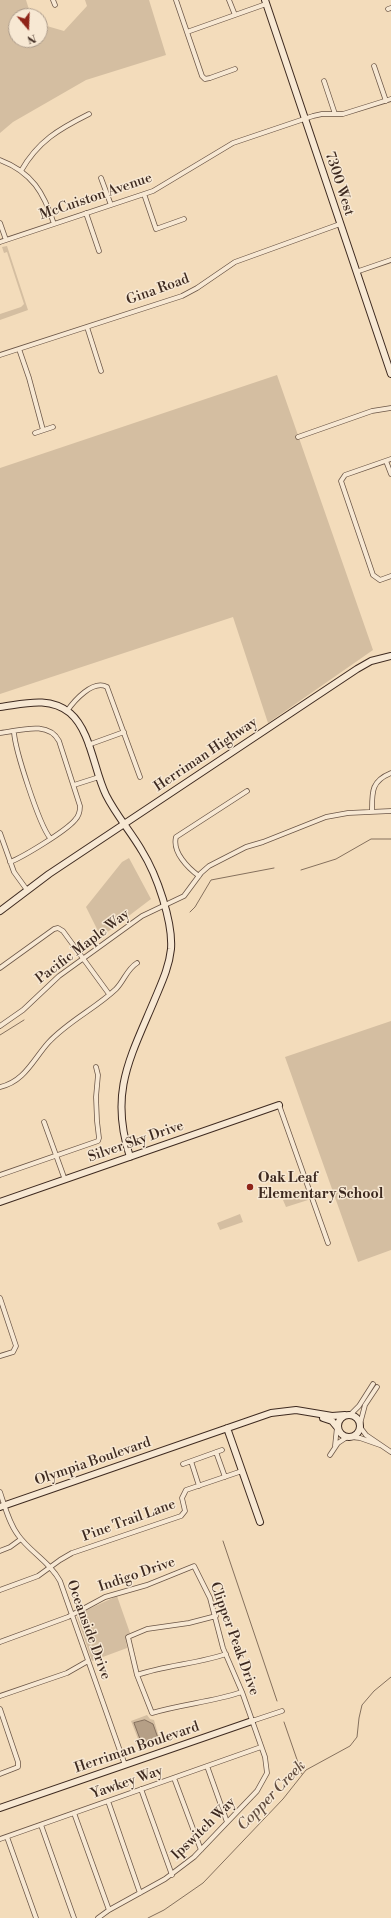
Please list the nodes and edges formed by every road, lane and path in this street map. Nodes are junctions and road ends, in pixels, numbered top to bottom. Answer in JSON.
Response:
{"nodes":[{"id":1,"x":53,"y":0,"type":"edge"},
{"id":2,"x":176,"y":0,"type":"edge"},
{"id":3,"x":229,"y":0,"type":"edge"},
{"id":4,"x":266,"y":2,"type":"edge"},
{"id":5,"x":55,"y":5,"type":"dead end"},
{"id":6,"x":235,"y":15,"type":"junction"},
{"id":7,"x":187,"y":32,"type":"junction"},
{"id":8,"x":374,"y":66,"type":"dead end"},
{"id":9,"x":235,"y":69,"type":"dead end"},
{"id":10,"x":324,"y":81,"type":"dead end"},
{"id":11,"x":391,"y":99,"type":"edge"},
{"id":12,"x":386,"y":101,"type":"junction"},
{"id":13,"x":88,"y":114,"type":"dead end"},
{"id":14,"x":335,"y":114,"type":"junction"},
{"id":15,"x":306,"y":118,"type":"junction"},
{"id":16,"x":0,"y":160,"type":"edge"},
{"id":17,"x":21,"y":170,"type":"junction"},
{"id":18,"x":101,"y":178,"type":"dead end"},
{"id":19,"x":144,"y":194,"type":"junction"},
{"id":20,"x":110,"y":205,"type":"junction"},
{"id":21,"x":86,"y":213,"type":"junction"},
{"id":22,"x":184,"y":219,"type":"dead end"},
{"id":23,"x":0,"y":223,"type":"edge"},
{"id":24,"x":54,"y":224,"type":"junction"},
{"id":25,"x":340,"y":224,"type":"junction"},
{"id":26,"x":6,"y":240,"type":"junction"},
{"id":27,"x":0,"y":242,"type":"edge"},
{"id":28,"x":99,"y":251,"type":"dead end"},
{"id":29,"x":391,"y":260,"type":"edge"},
{"id":30,"x":356,"y":272,"type":"junction"},
{"id":31,"x":87,"y":327,"type":"junction"},
{"id":32,"x":19,"y":349,"type":"junction"},
{"id":33,"x":0,"y":355,"type":"edge"},
{"id":34,"x":101,"y":370,"type":"dead end"},
{"id":35,"x":391,"y":374,"type":"edge"},
{"id":36,"x":391,"y":408,"type":"edge"},
{"id":37,"x":53,"y":427,"type":"dead end"},
{"id":38,"x":43,"y":430,"type":"junction"},
{"id":39,"x":35,"y":433,"type":"dead end"},
{"id":40,"x":298,"y":437,"type":"dead end"},
{"id":41,"x":389,"y":460,"type":"edge"},
{"id":42,"x":391,"y":474,"type":"edge"},
{"id":43,"x":391,"y":576,"type":"edge"},
{"id":44,"x":391,"y":656,"type":"edge"},
{"id":45,"x":0,"y":707,"type":"edge"},
{"id":46,"x":67,"y":711,"type":"junction"},
{"id":47,"x":14,"y":732,"type":"junction"},
{"id":48,"x":124,"y":732,"type":"junction"},
{"id":49,"x":0,"y":733,"type":"edge"},
{"id":50,"x":88,"y":745,"type":"junction"},
{"id":51,"x":391,"y":773,"type":"edge"},
{"id":52,"x":99,"y":777,"type":"junction"},
{"id":53,"x":140,"y":777,"type":"dead end"},
{"id":54,"x":74,"y":785,"type":"junction"},
{"id":55,"x":247,"y":791,"type":"dead end"},
{"id":56,"x":391,"y":811,"type":"edge"},
{"id":57,"x":372,"y":812,"type":"junction"},
{"id":58,"x":124,"y":825,"type":"junction"},
{"id":59,"x":0,"y":833,"type":"edge"},
{"id":60,"x":50,"y":838,"type":"junction"},
{"id":61,"x":10,"y":862,"type":"junction"},
{"id":62,"x":199,"y":876,"type":"junction"},
{"id":63,"x":27,"y":890,"type":"junction"},
{"id":64,"x":164,"y":905,"type":"junction"},
{"id":65,"x":0,"y":910,"type":"edge"},
{"id":66,"x":83,"y":958,"type":"junction"},
{"id":67,"x":137,"y":963,"type":"dead end"},
{"id":68,"x":0,"y":968,"type":"edge"},
{"id":69,"x":109,"y":994,"type":"junction"},
{"id":70,"x":0,"y":1026,"type":"edge"},
{"id":71,"x":96,"y":1067,"type":"dead end"},
{"id":72,"x":0,"y":1087,"type":"edge"},
{"id":73,"x":279,"y":1105,"type":"joint"},
{"id":74,"x":44,"y":1122,"type":"dead end"},
{"id":75,"x":56,"y":1156,"type":"junction"},
{"id":76,"x":130,"y":1157,"type":"junction"},
{"id":77,"x":0,"y":1175,"type":"edge"},
{"id":78,"x":65,"y":1180,"type":"junction"},
{"id":79,"x":0,"y":1202,"type":"edge"},
{"id":80,"x":328,"y":1244,"type":"dead end"},
{"id":81,"x":0,"y":1301,"type":"edge"},
{"id":82,"x":0,"y":1356,"type":"edge"},
{"id":83,"x":373,"y":1384,"type":"dead end"},
{"id":84,"x":377,"y":1387,"type":"dead end"},
{"id":85,"x":347,"y":1415,"type":"junction"},
{"id":86,"x":254,"y":1419,"type":"junction"},
{"id":87,"x":360,"y":1426,"type":"junction"},
{"id":88,"x":337,"y":1427,"type":"junction"},
{"id":89,"x":227,"y":1428,"type":"junction"},
{"id":90,"x":349,"y":1437,"type":"junction"},
{"id":91,"x":381,"y":1445,"type":"junction"},
{"id":92,"x":335,"y":1446,"type":"junction"},
{"id":93,"x":222,"y":1450,"type":"dead end"},
{"id":94,"x":216,"y":1452,"type":"junction"},
{"id":95,"x":391,"y":1452,"type":"edge"},
{"id":96,"x":330,"y":1455,"type":"dead end"},
{"id":97,"x":190,"y":1461,"type":"junction"},
{"id":98,"x":183,"y":1464,"type":"dead end"},
{"id":99,"x":242,"y":1471,"type":"junction"},
{"id":100,"x":225,"y":1477,"type":"junction"},
{"id":101,"x":199,"y":1486,"type":"junction"},
{"id":102,"x":0,"y":1493,"type":"edge"},
{"id":103,"x":2,"y":1504,"type":"edge"},
{"id":104,"x":260,"y":1522,"type":"dead end"},
{"id":105,"x":21,"y":1539,"type":"junction"},
{"id":106,"x":0,"y":1551,"type":"edge"},
{"id":107,"x":194,"y":1566,"type":"joint"},
{"id":108,"x":50,"y":1567,"type":"junction"},
{"id":109,"x":0,"y":1590,"type":"edge"},
{"id":110,"x":72,"y":1615,"type":"junction"},
{"id":111,"x":216,"y":1616,"type":"junction"},
{"id":112,"x":0,"y":1642,"type":"edge"},
{"id":113,"x":226,"y":1654,"type":"junction"},
{"id":114,"x":88,"y":1661,"type":"junction"},
{"id":115,"x":137,"y":1675,"type":"junction"},
{"id":116,"x":242,"y":1692,"type":"junction"},
{"id":117,"x":0,"y":1696,"type":"edge"},
{"id":118,"x":0,"y":1709,"type":"edge"},
{"id":119,"x":282,"y":1711,"type":"dead end"},
{"id":120,"x":252,"y":1721,"type":"junction"},
{"id":121,"x":262,"y":1747,"type":"junction"},
{"id":122,"x":124,"y":1764,"type":"junction"},
{"id":123,"x":207,"y":1766,"type":"junction"},
{"id":124,"x":0,"y":1774,"type":"edge"},
{"id":125,"x":174,"y":1778,"type":"junction"},
{"id":126,"x":141,"y":1789,"type":"junction"},
{"id":127,"x":108,"y":1801,"type":"junction"},
{"id":128,"x":0,"y":1808,"type":"edge"},
{"id":129,"x":74,"y":1813,"type":"junction"},
{"id":130,"x":227,"y":1822,"type":"junction"},
{"id":131,"x":41,"y":1825,"type":"junction"},
{"id":132,"x":7,"y":1836,"type":"junction"},
{"id":133,"x":0,"y":1839,"type":"edge"},
{"id":134,"x":201,"y":1850,"type":"junction"},
{"id":135,"x":172,"y":1875,"type":"junction"},
{"id":136,"x":140,"y":1893,"type":"junction"},
{"id":137,"x":109,"y":1910,"type":"junction"},
{"id":138,"x":36,"y":1918,"type":"edge"},
{"id":139,"x":74,"y":1918,"type":"edge"},
{"id":140,"x":98,"y":1918,"type":"edge"}],
"edges":[{"from":1,"to":5,"type":"street"},
{"from":2,"to":7,"type":"street"},
{"from":3,"to":6,"type":"street"},
{"from":4,"to":6,"type":"street"},
{"from":4,"to":15,"type":"street","name":"7300 West"},
{"from":6,"to":7,"type":"street"},
{"from":7,"to":9,"type":"street"},
{"from":8,"to":12,"type":"street"},
{"from":10,"to":14,"type":"street"},
{"from":11,"to":12,"type":"street","name":"McCuiston Avenue"},
{"from":12,"to":14,"type":"street","name":"McCuiston Avenue"},
{"from":13,"to":17,"type":"street"},
{"from":14,"to":15,"type":"street","name":"McCuiston Avenue"},
{"from":15,"to":19,"type":"street","name":"McCuiston Avenue"},
{"from":15,"to":25,"type":"street","name":"7300 West"},
{"from":16,"to":17,"type":"street"},
{"from":17,"to":24,"type":"street"},
{"from":18,"to":20,"type":"street"},
{"from":19,"to":20,"type":"street","name":"McCuiston Avenue"},
{"from":19,"to":22,"type":"street"},
{"from":20,"to":21,"type":"street","name":"McCuiston Avenue"},
{"from":21,"to":24,"type":"street","name":"McCuiston Avenue"},
{"from":21,"to":28,"type":"street"},
{"from":23,"to":26,"type":"street"},
{"from":24,"to":26,"type":"street","name":"McCuiston Avenue"},
{"from":25,"to":30,"type":"street","name":"7300 West"},
{"from":25,"to":31,"type":"street","name":"Gina Road"},
{"from":26,"to":27,"type":"street","name":"McCuiston Avenue"},
{"from":29,"to":30,"type":"street"},
{"from":30,"to":35,"type":"street","name":"7300 West"},
{"from":31,"to":32,"type":"street","name":"Gina Road"},
{"from":31,"to":34,"type":"street"},
{"from":32,"to":33,"type":"street","name":"Gina Road"},
{"from":32,"to":38,"type":"street"},
{"from":36,"to":40,"type":"street"},
{"from":37,"to":38,"type":"street"},
{"from":38,"to":39,"type":"street"},
{"from":41,"to":42,"type":"street"},
{"from":41,"to":43,"type":"street"},
{"from":44,"to":58,"type":"street","name":"Herriman Highway"},
{"from":45,"to":46,"type":"street"},
{"from":46,"to":48,"type":"street"},
{"from":46,"to":50,"type":"street"},
{"from":47,"to":49,"type":"street"},
{"from":47,"to":54,"type":"street"},
{"from":47,"to":60,"type":"street"},
{"from":48,"to":50,"type":"street"},
{"from":48,"to":53,"type":"street"},
{"from":50,"to":52,"type":"street"},
{"from":51,"to":57,"type":"street"},
{"from":52,"to":54,"type":"street"},
{"from":52,"to":58,"type":"street"},
{"from":54,"to":60,"type":"street"},
{"from":55,"to":62,"type":"street"},
{"from":56,"to":57,"type":"street","name":"Pacific Maple Way"},
{"from":57,"to":62,"type":"street","name":"Pacific Maple Way"},
{"from":58,"to":63,"type":"street","name":"Herriman Highway"},
{"from":58,"to":64,"type":"street"},
{"from":59,"to":61,"type":"street"},
{"from":60,"to":61,"type":"street"},
{"from":61,"to":63,"type":"street"},
{"from":62,"to":64,"type":"street","name":"Pacific Maple Way"},
{"from":63,"to":65,"type":"street","name":"Herriman Highway"},
{"from":64,"to":66,"type":"street","name":"Pacific Maple Way"},
{"from":64,"to":76,"type":"street"},
{"from":66,"to":68,"type":"street"},
{"from":66,"to":69,"type":"street"},
{"from":66,"to":70,"type":"street","name":"Pacific Maple Way"},
{"from":67,"to":69,"type":"street"},
{"from":69,"to":72,"type":"street"},
{"from":71,"to":75,"type":"street"},
{"from":73,"to":76,"type":"street","name":"Silver Sky Drive"},
{"from":73,"to":80,"type":"street"},
{"from":74,"to":75,"type":"street"},
{"from":75,"to":77,"type":"street"},
{"from":75,"to":78,"type":"street"},
{"from":76,"to":78,"type":"street","name":"Silver Sky Drive"},
{"from":78,"to":79,"type":"street","name":"Silver Sky Drive"},
{"from":81,"to":82,"type":"street"},
{"from":83,"to":85,"type":"street"},
{"from":84,"to":87,"type":"street"},
{"from":85,"to":86,"type":"street","name":"Olympia Boulevard"},
{"from":85,"to":87,"type":"street"},
{"from":85,"to":88,"type":"street"},
{"from":86,"to":88,"type":"street","name":"Olympia Boulevard"},
{"from":86,"to":89,"type":"street","name":"Olympia Boulevard"},
{"from":87,"to":90,"type":"street"},
{"from":87,"to":91,"type":"street"},
{"from":88,"to":90,"type":"street"},
{"from":88,"to":92,"type":"street"},
{"from":89,"to":99,"type":"street"},
{"from":89,"to":103,"type":"street","name":"Olympia Boulevard"},
{"from":90,"to":91,"type":"street"},
{"from":90,"to":92,"type":"street"},
{"from":91,"to":95,"type":"street"},
{"from":92,"to":96,"type":"street"},
{"from":93,"to":94,"type":"street"},
{"from":94,"to":97,"type":"street"},
{"from":94,"to":100,"type":"street"},
{"from":97,"to":98,"type":"street"},
{"from":97,"to":101,"type":"street"},
{"from":99,"to":100,"type":"street","name":"Pine Trail Lane"},
{"from":99,"to":104,"type":"street"},
{"from":100,"to":101,"type":"street","name":"Pine Trail Lane"},
{"from":101,"to":108,"type":"street","name":"Pine Trail Lane"},
{"from":102,"to":103,"type":"street","name":"Oceanside Drive"},
{"from":103,"to":105,"type":"street","name":"Oceanside Drive"},
{"from":105,"to":106,"type":"street"},
{"from":105,"to":108,"type":"street","name":"Oceanside Drive"},
{"from":107,"to":110,"type":"street","name":"Indigo Drive"},
{"from":107,"to":111,"type":"street","name":"Clipper Peak Drive"},
{"from":108,"to":109,"type":"street"},
{"from":108,"to":110,"type":"street","name":"Oceanside Drive"},
{"from":110,"to":112,"type":"street","name":"Indigo Drive"},
{"from":110,"to":114,"type":"street","name":"Oceanside Drive"},
{"from":111,"to":113,"type":"street","name":"Clipper Peak Drive"},
{"from":111,"to":115,"type":"street"},
{"from":113,"to":115,"type":"street"},
{"from":113,"to":116,"type":"street","name":"Clipper Peak Drive"},
{"from":114,"to":117,"type":"street"},
{"from":114,"to":122,"type":"street","name":"Oceanside Drive"},
{"from":115,"to":116,"type":"street"},
{"from":116,"to":120,"type":"street","name":"Clipper Peak Drive"},
{"from":118,"to":124,"type":"street"},
{"from":119,"to":120,"type":"street","name":"Herriman Boulevard"},
{"from":120,"to":121,"type":"street","name":"Ipswitch Way"},
{"from":120,"to":122,"type":"street","name":"Herriman Boulevard"},
{"from":121,"to":123,"type":"street","name":"Yawkey Way"},
{"from":121,"to":130,"type":"street","name":"Ipswitch Way"},
{"from":122,"to":128,"type":"street","name":"Herriman Boulevard"},
{"from":123,"to":125,"type":"street","name":"Yawkey Way"},
{"from":123,"to":130,"type":"street"},
{"from":125,"to":126,"type":"street","name":"Yawkey Way"},
{"from":125,"to":134,"type":"street"},
{"from":126,"to":127,"type":"street","name":"Yawkey Way"},
{"from":126,"to":135,"type":"street"},
{"from":127,"to":129,"type":"street","name":"Yawkey Way"},
{"from":127,"to":136,"type":"street"},
{"from":129,"to":131,"type":"street","name":"Yawkey Way"},
{"from":129,"to":137,"type":"street"},
{"from":130,"to":134,"type":"street","name":"Ipswitch Way"},
{"from":131,"to":132,"type":"street","name":"Yawkey Way"},
{"from":131,"to":139,"type":"street"},
{"from":132,"to":133,"type":"street","name":"Yawkey Way"},
{"from":132,"to":138,"type":"street"},
{"from":134,"to":135,"type":"street","name":"Ipswitch Way"},
{"from":135,"to":136,"type":"street","name":"Ipswitch Way"},
{"from":136,"to":137,"type":"street","name":"Ipswitch Way"},
{"from":137,"to":140,"type":"street","name":"Ipswitch Way"}]}
